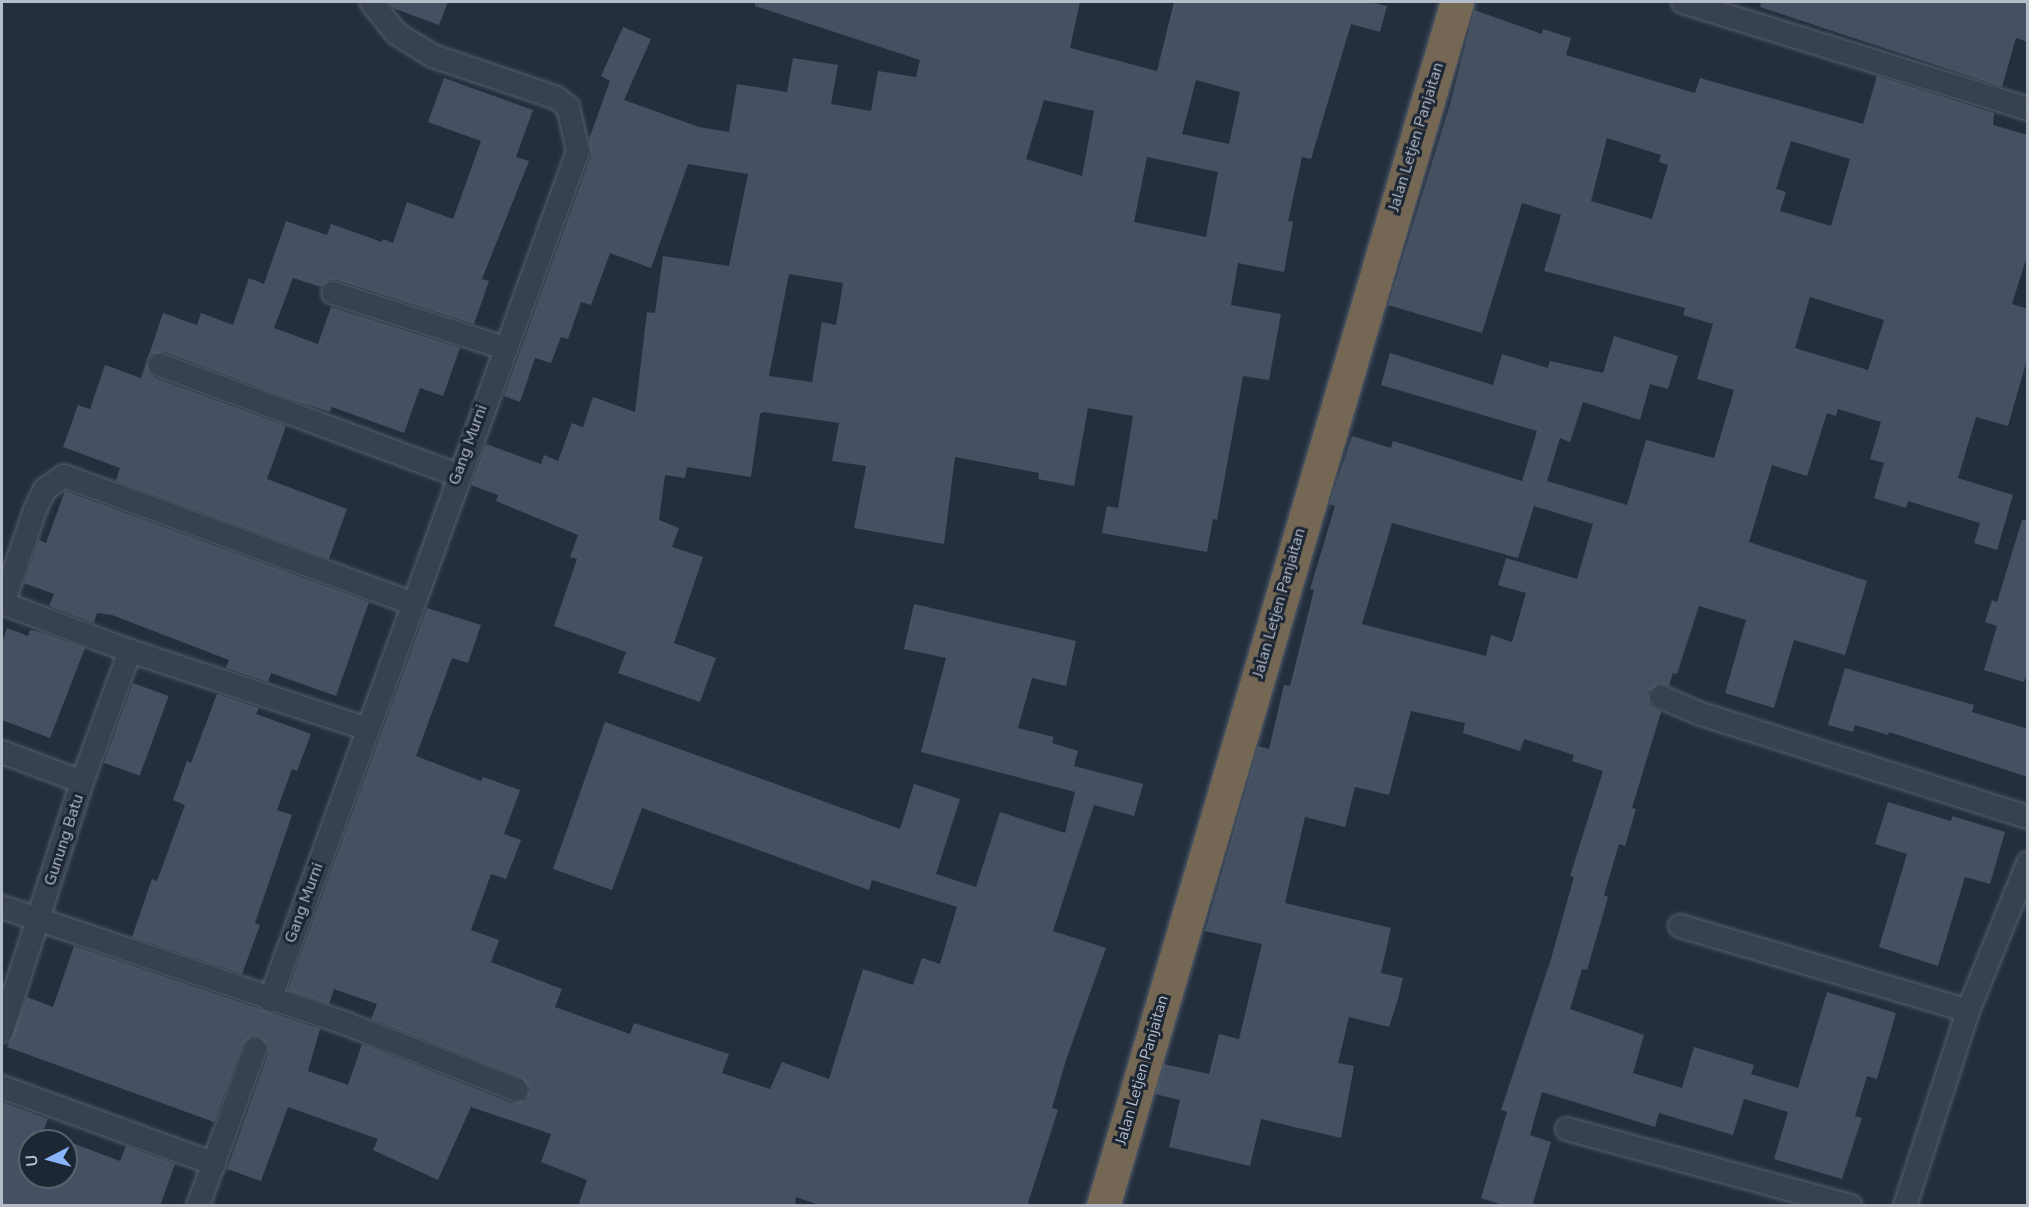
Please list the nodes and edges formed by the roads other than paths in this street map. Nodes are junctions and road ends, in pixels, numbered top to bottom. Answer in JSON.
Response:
{"nodes":[{"id":1,"x":371,"y":2,"type":"edge"},
{"id":2,"x":1457,"y":2,"type":"edge"},
{"id":3,"x":1683,"y":2,"type":"edge"},
{"id":4,"x":2028,"y":109,"type":"edge"},
{"id":5,"x":333,"y":293,"type":"dead end"},
{"id":6,"x":504,"y":348,"type":"junction"},
{"id":7,"x":160,"y":365,"type":"dead end"},
{"id":8,"x":457,"y":475,"type":"junction"},
{"id":9,"x":411,"y":603,"type":"junction"},
{"id":10,"x":2,"y":604,"type":"edge"},
{"id":11,"x":130,"y":651,"type":"junction"},
{"id":12,"x":1661,"y":697,"type":"dead end"},
{"id":13,"x":367,"y":729,"type":"junction"},
{"id":14,"x":2,"y":752,"type":"edge"},
{"id":15,"x":82,"y":782,"type":"junction"},
{"id":16,"x":2028,"y":817,"type":"edge"},
{"id":17,"x":2028,"y":863,"type":"edge"},
{"id":18,"x":2,"y":907,"type":"edge"},
{"id":19,"x":38,"y":921,"type":"junction"},
{"id":20,"x":1680,"y":926,"type":"dead end"},
{"id":21,"x":270,"y":1000,"type":"junction"},
{"id":22,"x":1968,"y":1011,"type":"junction"},
{"id":23,"x":2,"y":1031,"type":"edge"},
{"id":24,"x":255,"y":1049,"type":"dead end"},
{"id":25,"x":2,"y":1087,"type":"edge"},
{"id":26,"x":518,"y":1090,"type":"dead end"},
{"id":27,"x":1567,"y":1129,"type":"dead end"},
{"id":28,"x":215,"y":1164,"type":"junction"},
{"id":29,"x":198,"y":1206,"type":"edge"},
{"id":30,"x":1103,"y":1206,"type":"edge"},
{"id":31,"x":1851,"y":1206,"type":"edge"},
{"id":32,"x":1905,"y":1206,"type":"edge"}],
"edges":[{"from":1,"to":6,"type":"street","name":"Gang Murni"},
{"from":2,"to":30,"type":"highway","name":"Jalan Letjen Panjaitan"},
{"from":3,"to":4,"type":"street"},
{"from":5,"to":6,"type":"street"},
{"from":6,"to":8,"type":"street","name":"Gang Murni"},
{"from":7,"to":8,"type":"street"},
{"from":8,"to":9,"type":"street","name":"Gang Murni"},
{"from":9,"to":10,"type":"street"},
{"from":9,"to":13,"type":"street","name":"Gang Murni"},
{"from":10,"to":11,"type":"street"},
{"from":11,"to":13,"type":"street"},
{"from":11,"to":15,"type":"street","name":"Gunung Batu"},
{"from":12,"to":16,"type":"street"},
{"from":13,"to":21,"type":"street","name":"Gang Murni"},
{"from":14,"to":15,"type":"street"},
{"from":15,"to":19,"type":"street","name":"Gunung Batu"},
{"from":17,"to":22,"type":"street"},
{"from":18,"to":19,"type":"street"},
{"from":19,"to":21,"type":"street"},
{"from":19,"to":23,"type":"street","name":"Gunung Batu"},
{"from":20,"to":22,"type":"street"},
{"from":21,"to":26,"type":"street"},
{"from":22,"to":32,"type":"street"},
{"from":24,"to":28,"type":"street"},
{"from":25,"to":28,"type":"street"},
{"from":27,"to":31,"type":"street"},
{"from":28,"to":29,"type":"street"}]}
